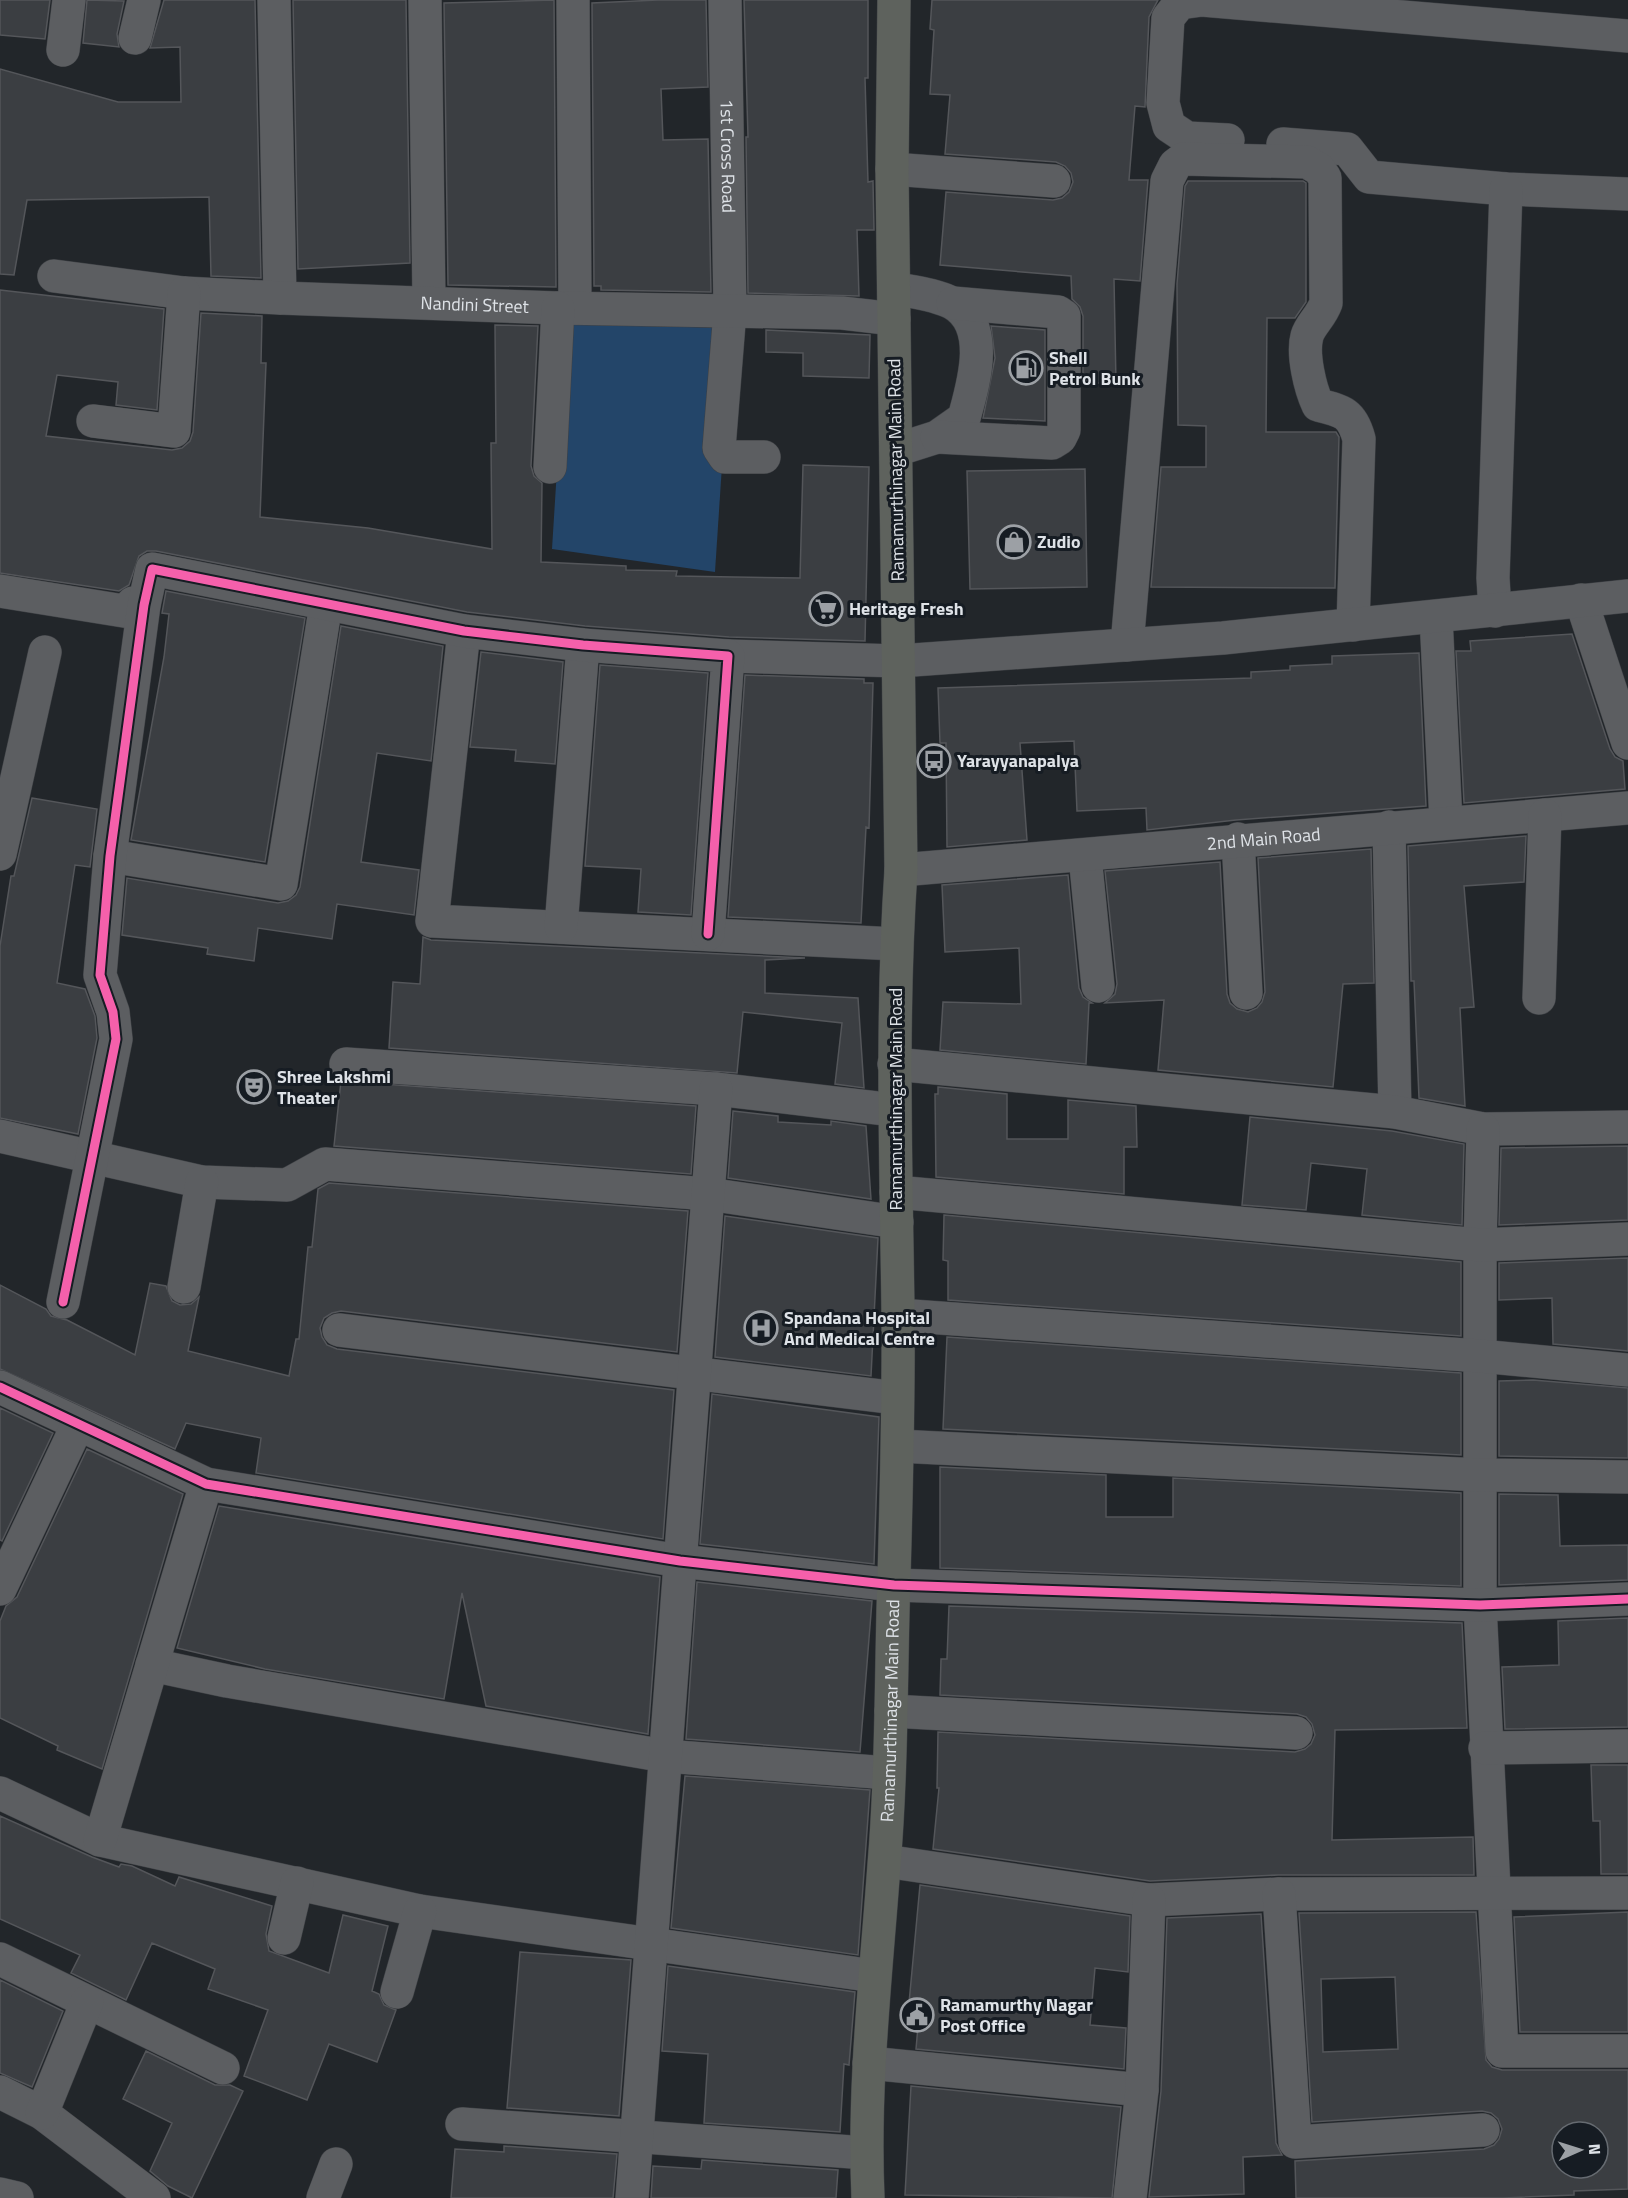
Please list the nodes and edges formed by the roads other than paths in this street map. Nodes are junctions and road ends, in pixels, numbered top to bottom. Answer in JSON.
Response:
{"nodes":[{"id":1,"x":69,"y":0,"type":"edge"},
{"id":2,"x":144,"y":0,"type":"edge"},
{"id":3,"x":274,"y":0,"type":"edge"},
{"id":4,"x":425,"y":0,"type":"edge"},
{"id":5,"x":573,"y":0,"type":"edge"},
{"id":6,"x":725,"y":0,"type":"edge"},
{"id":7,"x":894,"y":0,"type":"edge"},
{"id":8,"x":1628,"y":36,"type":"edge"},
{"id":9,"x":135,"y":38,"type":"dead end"},
{"id":10,"x":63,"y":50,"type":"dead end"},
{"id":11,"x":892,"y":169,"type":"junction"},
{"id":12,"x":1054,"y":181,"type":"dead end"},
{"id":13,"x":1506,"y":189,"type":"junction"},
{"id":14,"x":1628,"y":194,"type":"edge"},
{"id":15,"x":54,"y":276,"type":"dead end"},
{"id":16,"x":184,"y":293,"type":"junction"},
{"id":17,"x":280,"y":298,"type":"junction"},
{"id":18,"x":429,"y":302,"type":"junction"},
{"id":19,"x":894,"y":303,"type":"junction"},
{"id":20,"x":953,"y":303,"type":"junction"},
{"id":21,"x":566,"y":308,"type":"junction"},
{"id":22,"x":730,"y":311,"type":"junction"},
{"id":23,"x":93,"y":421,"type":"dead end"},
{"id":24,"x":936,"y":437,"type":"junction"},
{"id":25,"x":896,"y":450,"type":"junction"},
{"id":26,"x":764,"y":457,"type":"dead end"},
{"id":27,"x":550,"y":467,"type":"dead end"},
{"id":28,"x":0,"y":591,"type":"edge"},
{"id":29,"x":1628,"y":596,"type":"edge"},
{"id":30,"x":1581,"y":600,"type":"junction"},
{"id":31,"x":327,"y":604,"type":"junction"},
{"id":32,"x":144,"y":605,"type":"junction"},
{"id":33,"x":1495,"y":611,"type":"junction"},
{"id":34,"x":1436,"y":617,"type":"junction"},
{"id":35,"x":1353,"y":625,"type":"junction"},
{"id":36,"x":464,"y":630,"type":"junction"},
{"id":37,"x":582,"y":645,"type":"junction"},
{"id":38,"x":1127,"y":645,"type":"junction"},
{"id":39,"x":45,"y":652,"type":"dead end"},
{"id":40,"x":728,"y":656,"type":"junction"},
{"id":41,"x":899,"y":661,"type":"junction"},
{"id":42,"x":1628,"y":743,"type":"edge"},
{"id":43,"x":1628,"y":808,"type":"edge"},
{"id":44,"x":1545,"y":815,"type":"junction"},
{"id":45,"x":1446,"y":822,"type":"junction"},
{"id":46,"x":1389,"y":827,"type":"junction"},
{"id":47,"x":1238,"y":839,"type":"junction"},
{"id":48,"x":0,"y":854,"type":"edge"},
{"id":49,"x":110,"y":856,"type":"junction"},
{"id":50,"x":1085,"y":856,"type":"junction"},
{"id":51,"x":901,"y":870,"type":"junction"},
{"id":52,"x":561,"y":927,"type":"junction"},
{"id":53,"x":708,"y":934,"type":"junction"},
{"id":54,"x":896,"y":944,"type":"junction"},
{"id":55,"x":1098,"y":986,"type":"dead end"},
{"id":56,"x":1246,"y":993,"type":"dead end"},
{"id":57,"x":1539,"y":998,"type":"dead end"},
{"id":58,"x":346,"y":1064,"type":"dead end"},
{"id":59,"x":894,"y":1064,"type":"junction"},
{"id":60,"x":716,"y":1089,"type":"junction"},
{"id":61,"x":894,"y":1110,"type":"junction"},
{"id":62,"x":1395,"y":1112,"type":"junction"},
{"id":63,"x":1628,"y":1127,"type":"edge"},
{"id":64,"x":1483,"y":1129,"type":"junction"},
{"id":65,"x":0,"y":1136,"type":"edge"},
{"id":66,"x":90,"y":1156,"type":"junction"},
{"id":67,"x":202,"y":1182,"type":"junction"},
{"id":68,"x":708,"y":1194,"type":"junction"},
{"id":69,"x":896,"y":1207,"type":"junction"},
{"id":70,"x":1628,"y":1239,"type":"edge"},
{"id":71,"x":1480,"y":1245,"type":"junction"},
{"id":72,"x":184,"y":1287,"type":"dead end"},
{"id":73,"x":63,"y":1302,"type":"dead end"},
{"id":74,"x":898,"y":1315,"type":"junction"},
{"id":75,"x":339,"y":1330,"type":"dead end"},
{"id":76,"x":1480,"y":1356,"type":"junction"},
{"id":77,"x":1628,"y":1370,"type":"edge"},
{"id":78,"x":693,"y":1375,"type":"junction"},
{"id":79,"x":0,"y":1388,"type":"edge"},
{"id":80,"x":897,"y":1398,"type":"junction"},
{"id":81,"x":78,"y":1424,"type":"junction"},
{"id":82,"x":897,"y":1446,"type":"junction"},
{"id":83,"x":1480,"y":1475,"type":"junction"},
{"id":84,"x":1628,"y":1477,"type":"edge"},
{"id":85,"x":206,"y":1484,"type":"junction"},
{"id":86,"x":680,"y":1561,"type":"junction"},
{"id":87,"x":894,"y":1585,"type":"junction"},
{"id":88,"x":0,"y":1589,"type":"edge"},
{"id":89,"x":1628,"y":1599,"type":"edge"},
{"id":90,"x":1480,"y":1605,"type":"junction"},
{"id":91,"x":152,"y":1665,"type":"junction"},
{"id":92,"x":891,"y":1711,"type":"junction"},
{"id":93,"x":1296,"y":1733,"type":"dead end"},
{"id":94,"x":1628,"y":1746,"type":"edge"},
{"id":95,"x":1485,"y":1748,"type":"junction"},
{"id":96,"x":665,"y":1756,"type":"junction"},
{"id":97,"x":888,"y":1773,"type":"junction"},
{"id":98,"x":0,"y":1793,"type":"edge"},
{"id":99,"x":100,"y":1840,"type":"junction"},
{"id":100,"x":885,"y":1861,"type":"junction"},
{"id":101,"x":297,"y":1883,"type":"junction"},
{"id":102,"x":1628,"y":1893,"type":"edge"},
{"id":103,"x":1279,"y":1894,"type":"junction"},
{"id":104,"x":1492,"y":1894,"type":"junction"},
{"id":105,"x":1149,"y":1900,"type":"junction"},
{"id":106,"x":420,"y":1911,"type":"junction"},
{"id":107,"x":284,"y":1938,"type":"dead end"},
{"id":108,"x":651,"y":1945,"type":"junction"},
{"id":109,"x":0,"y":1959,"type":"edge"},
{"id":110,"x":874,"y":1976,"type":"junction"},
{"id":111,"x":397,"y":1992,"type":"dead end"},
{"id":112,"x":87,"y":2002,"type":"junction"},
{"id":113,"x":1628,"y":2051,"type":"edge"},
{"id":114,"x":868,"y":2063,"type":"junction"},
{"id":115,"x":223,"y":2068,"type":"dead end"},
{"id":116,"x":1142,"y":2090,"type":"junction"},
{"id":117,"x":0,"y":2092,"type":"edge"},
{"id":118,"x":42,"y":2113,"type":"junction"},
{"id":119,"x":462,"y":2124,"type":"dead end"},
{"id":120,"x":1483,"y":2130,"type":"dead end"},
{"id":121,"x":636,"y":2137,"type":"junction"},
{"id":122,"x":866,"y":2154,"type":"junction"},
{"id":123,"x":336,"y":2164,"type":"dead end"},
{"id":124,"x":0,"y":2194,"type":"edge"},
{"id":125,"x":17,"y":2198,"type":"edge"},
{"id":126,"x":154,"y":2198,"type":"edge"},
{"id":127,"x":323,"y":2198,"type":"edge"},
{"id":128,"x":632,"y":2198,"type":"edge"},
{"id":129,"x":868,"y":2198,"type":"edge"},
{"id":130,"x":1130,"y":2198,"type":"edge"}],
"edges":[{"from":1,"to":10,"type":"street"},
{"from":2,"to":9,"type":"street"},
{"from":3,"to":17,"type":"street"},
{"from":4,"to":18,"type":"street"},
{"from":5,"to":21,"type":"street"},
{"from":6,"to":22,"type":"street","name":"1st Cross Road"},
{"from":7,"to":11,"type":"main road","name":"Ramamurthinagar Main Road"},
{"from":8,"to":13,"type":"street"},
{"from":11,"to":12,"type":"street"},
{"from":11,"to":19,"type":"main road","name":"Ramamurthinagar Main Road"},
{"from":13,"to":14,"type":"street"},
{"from":13,"to":33,"type":"street"},
{"from":15,"to":16,"type":"street","name":"Nandini Street"},
{"from":16,"to":17,"type":"street","name":"Nandini Street"},
{"from":16,"to":23,"type":"street"},
{"from":17,"to":18,"type":"street","name":"Nandini Street"},
{"from":18,"to":21,"type":"street","name":"Nandini Street"},
{"from":19,"to":20,"type":"street","name":"Nandini Street"},
{"from":19,"to":22,"type":"street","name":"Nandini Street"},
{"from":19,"to":25,"type":"main road","name":"Ramamurthinagar Main Road"},
{"from":20,"to":24,"type":"street"},
{"from":20,"to":24,"type":"street","name":"Nandini Street"},
{"from":21,"to":22,"type":"street","name":"Nandini Street"},
{"from":21,"to":27,"type":"street"},
{"from":22,"to":26,"type":"street","name":"1st Cross Road"},
{"from":24,"to":25,"type":"street"},
{"from":25,"to":41,"type":"main road","name":"Ramamurthinagar Main Road"},
{"from":28,"to":32,"type":"street"},
{"from":29,"to":30,"type":"street"},
{"from":30,"to":33,"type":"street"},
{"from":30,"to":42,"type":"street"},
{"from":31,"to":32,"type":"street"},
{"from":31,"to":36,"type":"street"},
{"from":31,"to":49,"type":"street"},
{"from":32,"to":49,"type":"street"},
{"from":33,"to":34,"type":"street"},
{"from":34,"to":35,"type":"street"},
{"from":34,"to":45,"type":"street"},
{"from":35,"to":38,"type":"street"},
{"from":35,"to":38,"type":"street"},
{"from":36,"to":37,"type":"street"},
{"from":36,"to":52,"type":"street"},
{"from":37,"to":40,"type":"street"},
{"from":37,"to":52,"type":"street"},
{"from":38,"to":41,"type":"street"},
{"from":39,"to":48,"type":"street"},
{"from":40,"to":41,"type":"street"},
{"from":40,"to":53,"type":"street"},
{"from":41,"to":51,"type":"main road","name":"Ramamurthinagar Main Road"},
{"from":43,"to":44,"type":"street","name":"2nd Main Road"},
{"from":44,"to":45,"type":"street","name":"2nd Main Road"},
{"from":44,"to":57,"type":"street"},
{"from":45,"to":46,"type":"street","name":"2nd Main Road"},
{"from":46,"to":47,"type":"street","name":"2nd Main Road"},
{"from":46,"to":62,"type":"street"},
{"from":47,"to":50,"type":"street","name":"2nd Main Road"},
{"from":47,"to":56,"type":"street"},
{"from":49,"to":66,"type":"street"},
{"from":50,"to":51,"type":"street","name":"2nd Main Road"},
{"from":50,"to":55,"type":"street"},
{"from":51,"to":54,"type":"main road","name":"Ramamurthinagar Main Road"},
{"from":52,"to":53,"type":"street"},
{"from":53,"to":54,"type":"street"},
{"from":54,"to":59,"type":"main road","name":"Ramamurthinagar Main Road"},
{"from":58,"to":60,"type":"street"},
{"from":59,"to":61,"type":"main road","name":"Ramamurthinagar Main Road"},
{"from":59,"to":62,"type":"street"},
{"from":60,"to":61,"type":"street"},
{"from":60,"to":68,"type":"street"},
{"from":61,"to":69,"type":"main road","name":"Ramamurthinagar Main Road"},
{"from":62,"to":64,"type":"street"},
{"from":63,"to":64,"type":"street"},
{"from":64,"to":71,"type":"street"},
{"from":65,"to":66,"type":"street"},
{"from":66,"to":67,"type":"street"},
{"from":66,"to":73,"type":"street"},
{"from":67,"to":68,"type":"street"},
{"from":67,"to":72,"type":"street"},
{"from":68,"to":69,"type":"street"},
{"from":68,"to":78,"type":"street"},
{"from":69,"to":71,"type":"street"},
{"from":69,"to":74,"type":"main road","name":"Ramamurthinagar Main Road"},
{"from":70,"to":71,"type":"street"},
{"from":71,"to":76,"type":"street"},
{"from":74,"to":76,"type":"street"},
{"from":74,"to":80,"type":"main road","name":"Ramamurthinagar Main Road"},
{"from":75,"to":78,"type":"street"},
{"from":76,"to":77,"type":"street"},
{"from":76,"to":83,"type":"street"},
{"from":78,"to":80,"type":"street"},
{"from":78,"to":86,"type":"street"},
{"from":79,"to":81,"type":"street"},
{"from":80,"to":82,"type":"main road","name":"Ramamurthinagar Main Road"},
{"from":81,"to":85,"type":"street"},
{"from":81,"to":88,"type":"street"},
{"from":82,"to":83,"type":"street"},
{"from":82,"to":87,"type":"main road","name":"Ramamurthinagar Main Road"},
{"from":83,"to":84,"type":"street"},
{"from":83,"to":90,"type":"street"},
{"from":85,"to":86,"type":"street"},
{"from":85,"to":91,"type":"street"},
{"from":86,"to":87,"type":"street"},
{"from":86,"to":96,"type":"street"},
{"from":87,"to":90,"type":"street"},
{"from":87,"to":92,"type":"main road","name":"Ramamurthinagar Main Road"},
{"from":89,"to":90,"type":"street"},
{"from":90,"to":95,"type":"street"},
{"from":91,"to":96,"type":"street"},
{"from":91,"to":99,"type":"street"},
{"from":92,"to":93,"type":"street"},
{"from":92,"to":97,"type":"main road","name":"Ramamurthinagar Main Road"},
{"from":94,"to":95,"type":"street"},
{"from":95,"to":104,"type":"street"},
{"from":96,"to":97,"type":"street"},
{"from":96,"to":108,"type":"street"},
{"from":97,"to":100,"type":"main road","name":"Ramamurthinagar Main Road"},
{"from":98,"to":99,"type":"street"},
{"from":99,"to":101,"type":"street"},
{"from":100,"to":105,"type":"street"},
{"from":100,"to":110,"type":"main road","name":"Ramamurthinagar Main Road"},
{"from":101,"to":106,"type":"street"},
{"from":101,"to":107,"type":"street"},
{"from":102,"to":104,"type":"street"},
{"from":103,"to":104,"type":"street"},
{"from":103,"to":105,"type":"street"},
{"from":103,"to":120,"type":"street"},
{"from":104,"to":113,"type":"street"},
{"from":105,"to":116,"type":"street"},
{"from":106,"to":108,"type":"street"},
{"from":106,"to":111,"type":"street"},
{"from":108,"to":110,"type":"street"},
{"from":108,"to":121,"type":"street"},
{"from":109,"to":112,"type":"street"},
{"from":110,"to":114,"type":"main road","name":"Ramamurthinagar Main Road"},
{"from":112,"to":115,"type":"street"},
{"from":112,"to":118,"type":"street"},
{"from":114,"to":116,"type":"street"},
{"from":114,"to":122,"type":"main road","name":"Ramamurthinagar Main Road"},
{"from":116,"to":130,"type":"street"},
{"from":117,"to":118,"type":"street"},
{"from":118,"to":126,"type":"street"},
{"from":119,"to":121,"type":"street"},
{"from":121,"to":122,"type":"street"},
{"from":121,"to":128,"type":"street"},
{"from":122,"to":129,"type":"main road","name":"Ramamurthinagar Main Road"},
{"from":123,"to":127,"type":"street"},
{"from":124,"to":125,"type":"street"}]}
